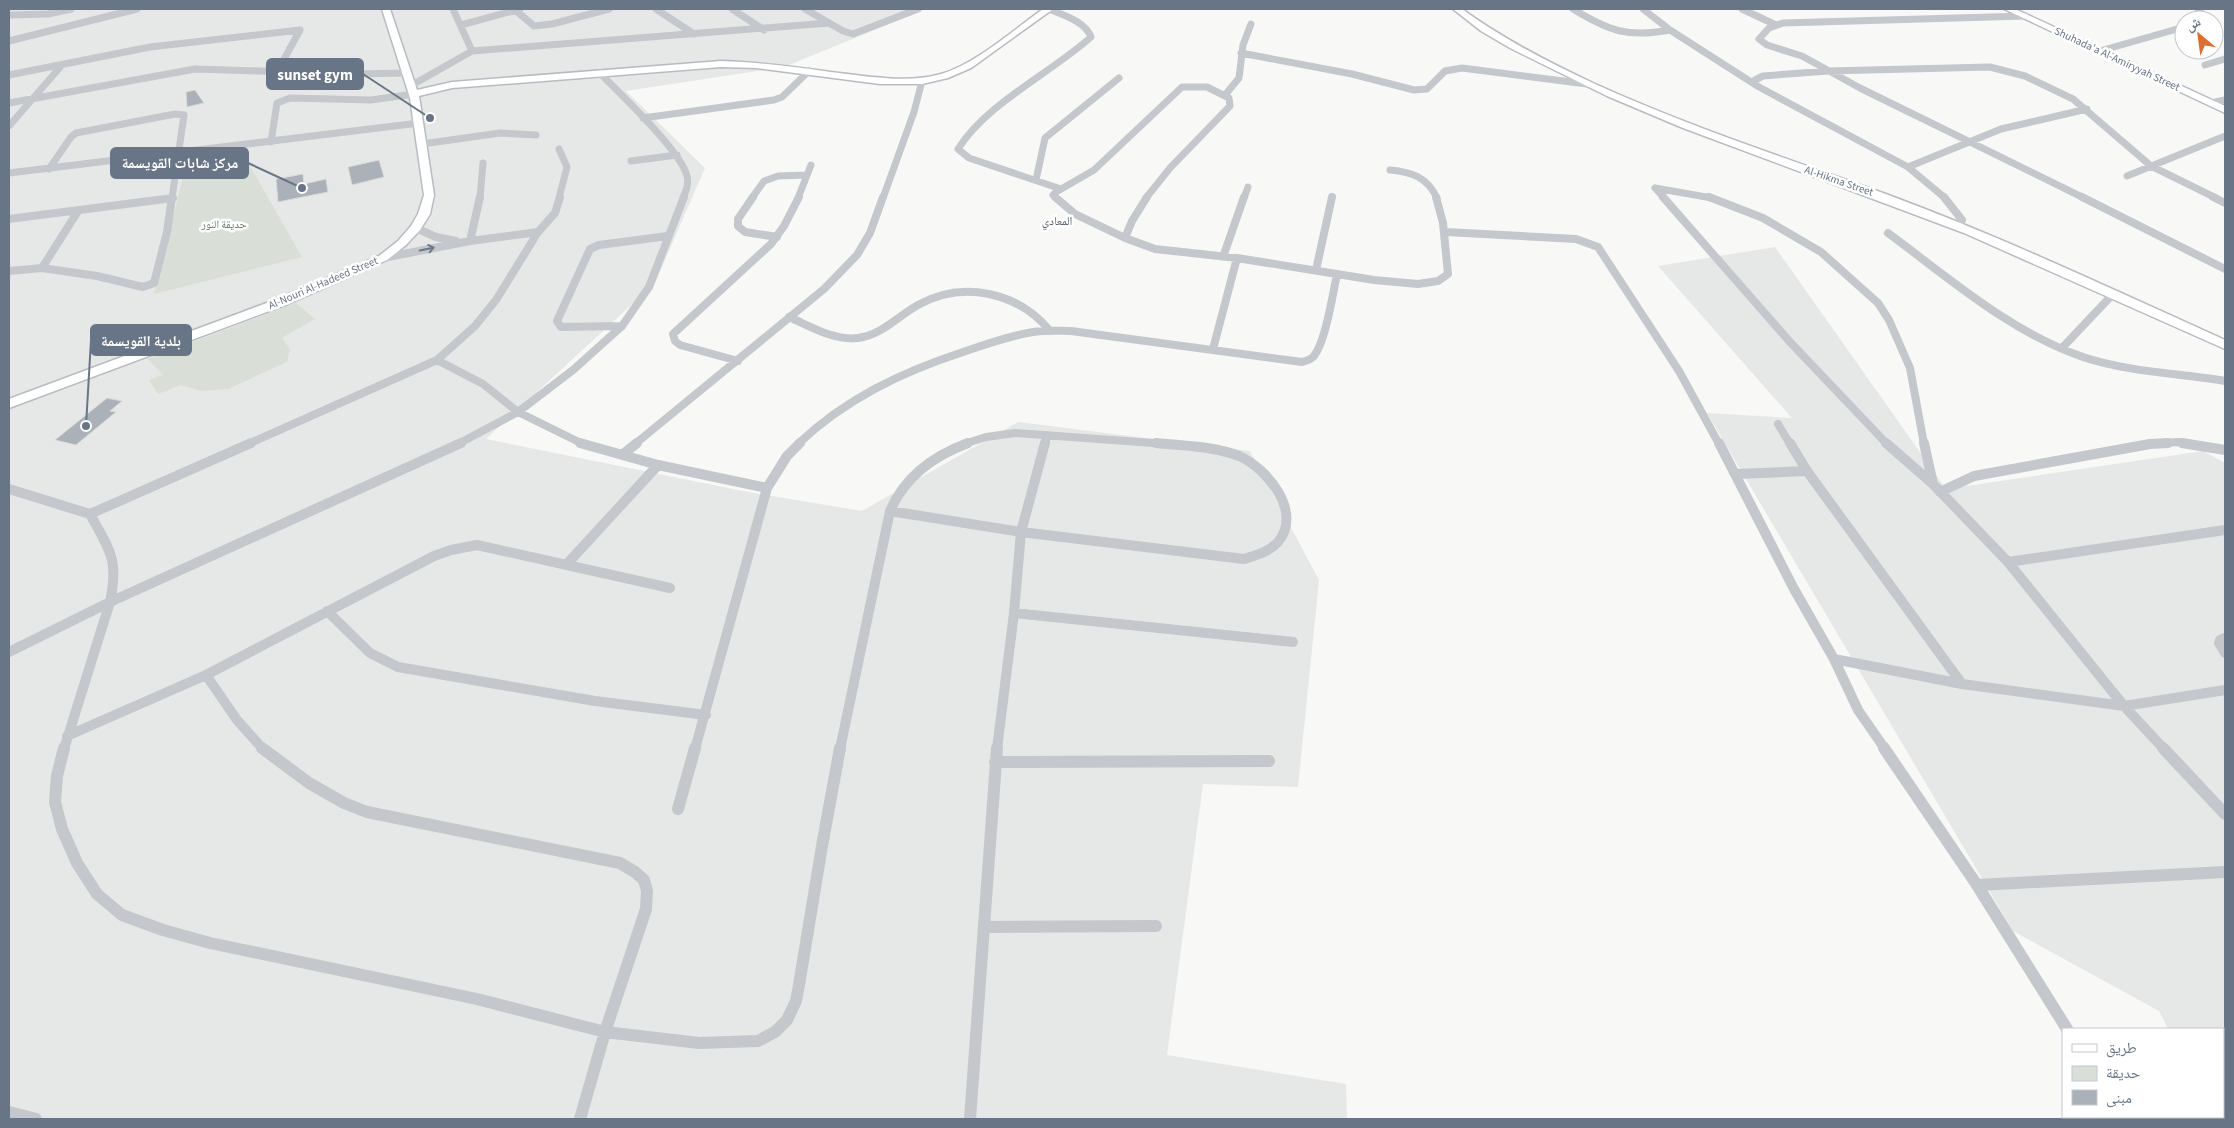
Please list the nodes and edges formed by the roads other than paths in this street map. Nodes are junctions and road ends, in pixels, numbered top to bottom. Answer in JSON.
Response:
{"nodes":[{"id":1,"x":71,"y":9,"type":"edge"},
{"id":2,"x":137,"y":9,"type":"edge"},
{"id":3,"x":386,"y":9,"type":"edge"},
{"id":4,"x":453,"y":9,"type":"edge"},
{"id":5,"x":517,"y":9,"type":"edge"},
{"id":6,"x":609,"y":9,"type":"edge"},
{"id":7,"x":656,"y":9,"type":"edge"},
{"id":8,"x":732,"y":9,"type":"edge"},
{"id":9,"x":805,"y":9,"type":"edge"},
{"id":10,"x":913,"y":9,"type":"edge"},
{"id":11,"x":1049,"y":9,"type":"edge"},
{"id":12,"x":1457,"y":9,"type":"edge"},
{"id":13,"x":1467,"y":9,"type":"edge"},
{"id":14,"x":1573,"y":9,"type":"edge"},
{"id":15,"x":1643,"y":9,"type":"edge"},
{"id":16,"x":1742,"y":9,"type":"edge"},
{"id":17,"x":1990,"y":10,"type":"edge"},
{"id":18,"x":2006,"y":13,"type":"edge"},
{"id":19,"x":9,"y":15,"type":"edge"},
{"id":20,"x":829,"y":23,"type":"junction"},
{"id":21,"x":1251,"y":24,"type":"dead end"},
{"id":22,"x":461,"y":25,"type":"junction"},
{"id":23,"x":1776,"y":25,"type":"junction"},
{"id":24,"x":764,"y":30,"type":"junction"},
{"id":25,"x":1670,"y":30,"type":"junction"},
{"id":26,"x":2174,"y":30,"type":"edge"},
{"id":27,"x":694,"y":34,"type":"junction"},
{"id":28,"x":9,"y":41,"type":"edge"},
{"id":29,"x":472,"y":51,"type":"junction"},
{"id":30,"x":2100,"y":51,"type":"junction"},
{"id":31,"x":1241,"y":53,"type":"junction"},
{"id":32,"x":2225,"y":59,"type":"edge"},
{"id":33,"x":62,"y":65,"type":"junction"},
{"id":34,"x":2205,"y":65,"type":"dead end"},
{"id":35,"x":808,"y":71,"type":"junction"},
{"id":36,"x":1828,"y":71,"type":"junction"},
{"id":37,"x":277,"y":72,"type":"junction"},
{"id":38,"x":406,"y":73,"type":"junction"},
{"id":39,"x":600,"y":73,"type":"junction"},
{"id":40,"x":9,"y":75,"type":"edge"},
{"id":41,"x":1119,"y":78,"type":"dead end"},
{"id":42,"x":922,"y":80,"type":"junction"},
{"id":43,"x":1754,"y":83,"type":"junction"},
{"id":44,"x":465,"y":84,"type":"junction"},
{"id":45,"x":1587,"y":84,"type":"junction"},
{"id":46,"x":413,"y":91,"type":"junction"},
{"id":47,"x":1225,"y":95,"type":"junction"},
{"id":48,"x":32,"y":100,"type":"junction"},
{"id":49,"x":9,"y":103,"type":"edge"},
{"id":50,"x":2224,"y":106,"type":"edge"},
{"id":51,"x":2087,"y":109,"type":"junction"},
{"id":52,"x":643,"y":118,"type":"junction"},
{"id":53,"x":419,"y":123,"type":"junction"},
{"id":54,"x":9,"y":126,"type":"edge"},
{"id":55,"x":536,"y":135,"type":"dead end"},
{"id":56,"x":2225,"y":136,"type":"edge"},
{"id":57,"x":271,"y":142,"type":"junction"},
{"id":58,"x":1971,"y":142,"type":"junction"},
{"id":59,"x":422,"y":144,"type":"junction"},
{"id":60,"x":559,"y":149,"type":"dead end"},
{"id":61,"x":178,"y":154,"type":"junction"},
{"id":62,"x":677,"y":155,"type":"junction"},
{"id":63,"x":631,"y":162,"type":"dead end"},
{"id":64,"x":483,"y":163,"type":"dead end"},
{"id":65,"x":811,"y":165,"type":"dead end"},
{"id":66,"x":2152,"y":166,"type":"junction"},
{"id":67,"x":1908,"y":167,"type":"junction"},
{"id":68,"x":49,"y":168,"type":"junction"},
{"id":69,"x":1390,"y":170,"type":"dead end"},
{"id":70,"x":9,"y":173,"type":"edge"},
{"id":71,"x":807,"y":175,"type":"junction"},
{"id":72,"x":2127,"y":176,"type":"dead end"},
{"id":73,"x":1036,"y":180,"type":"junction"},
{"id":74,"x":1248,"y":187,"type":"dead end"},
{"id":75,"x":1061,"y":189,"type":"junction"},
{"id":76,"x":1332,"y":197,"type":"dead end"},
{"id":77,"x":173,"y":198,"type":"junction"},
{"id":78,"x":2225,"y":203,"type":"edge"},
{"id":79,"x":78,"y":211,"type":"junction"},
{"id":80,"x":9,"y":219,"type":"edge"},
{"id":81,"x":1962,"y":220,"type":"junction"},
{"id":82,"x":416,"y":228,"type":"junction"},
{"id":83,"x":538,"y":232,"type":"junction"},
{"id":84,"x":1446,"y":232,"type":"junction"},
{"id":85,"x":1888,"y":233,"type":"dead end"},
{"id":86,"x":668,"y":236,"type":"junction"},
{"id":87,"x":777,"y":237,"type":"junction"},
{"id":88,"x":1125,"y":238,"type":"junction"},
{"id":89,"x":470,"y":241,"type":"junction"},
{"id":90,"x":1223,"y":257,"type":"junction"},
{"id":91,"x":383,"y":258,"type":"junction"},
{"id":92,"x":1237,"y":258,"type":"junction"},
{"id":93,"x":42,"y":268,"type":"junction"},
{"id":94,"x":2225,"y":269,"type":"edge"},
{"id":95,"x":1316,"y":270,"type":"junction"},
{"id":96,"x":9,"y":272,"type":"edge"},
{"id":97,"x":1337,"y":274,"type":"junction"},
{"id":98,"x":2113,"y":294,"type":"junction"},
{"id":99,"x":789,"y":317,"type":"junction"},
{"id":100,"x":622,"y":326,"type":"junction"},
{"id":101,"x":1050,"y":331,"type":"junction"},
{"id":102,"x":2225,"y":338,"type":"edge"},
{"id":103,"x":2225,"y":345,"type":"edge"},
{"id":104,"x":2062,"y":348,"type":"junction"},
{"id":105,"x":1213,"y":349,"type":"junction"},
{"id":106,"x":437,"y":360,"type":"junction"},
{"id":107,"x":738,"y":361,"type":"junction"},
{"id":108,"x":2225,"y":381,"type":"edge"},
{"id":109,"x":9,"y":404,"type":"edge"},
{"id":110,"x":518,"y":412,"type":"junction"},
{"id":111,"x":1778,"y":424,"type":"dead end"},
{"id":112,"x":1047,"y":435,"type":"junction"},
{"id":113,"x":2225,"y":450,"type":"edge"},
{"id":114,"x":622,"y":455,"type":"junction"},
{"id":115,"x":658,"y":465,"type":"junction"},
{"id":116,"x":1807,"y":471,"type":"junction"},
{"id":117,"x":1736,"y":474,"type":"junction"},
{"id":118,"x":767,"y":488,"type":"junction"},
{"id":119,"x":1937,"y":488,"type":"junction"},
{"id":120,"x":9,"y":489,"type":"edge"},
{"id":121,"x":889,"y":511,"type":"junction"},
{"id":122,"x":90,"y":514,"type":"junction"},
{"id":123,"x":2225,"y":530,"type":"edge"},
{"id":124,"x":1021,"y":532,"type":"junction"},
{"id":125,"x":2008,"y":562,"type":"junction"},
{"id":126,"x":566,"y":565,"type":"junction"},
{"id":127,"x":670,"y":588,"type":"dead end"},
{"id":128,"x":110,"y":602,"type":"junction"},
{"id":129,"x":327,"y":611,"type":"junction"},
{"id":130,"x":1014,"y":613,"type":"junction"},
{"id":131,"x":2225,"y":638,"type":"edge"},
{"id":132,"x":1293,"y":642,"type":"dead end"},
{"id":133,"x":9,"y":652,"type":"edge"},
{"id":134,"x":2225,"y":653,"type":"edge"},
{"id":135,"x":1834,"y":659,"type":"junction"},
{"id":136,"x":206,"y":675,"type":"junction"},
{"id":137,"x":1962,"y":684,"type":"junction"},
{"id":138,"x":2225,"y":690,"type":"edge"},
{"id":139,"x":2124,"y":706,"type":"junction"},
{"id":140,"x":706,"y":715,"type":"junction"},
{"id":141,"x":67,"y":736,"type":"junction"},
{"id":142,"x":1269,"y":761,"type":"dead end"},
{"id":143,"x":995,"y":762,"type":"junction"},
{"id":144,"x":678,"y":809,"type":"dead end"},
{"id":145,"x":2225,"y":814,"type":"edge"},
{"id":146,"x":2225,"y":872,"type":"edge"},
{"id":147,"x":1977,"y":885,"type":"junction"},
{"id":148,"x":1156,"y":926,"type":"dead end"},
{"id":149,"x":985,"y":927,"type":"junction"},
{"id":150,"x":2066,"y":1028,"type":"edge"},
{"id":151,"x":605,"y":1032,"type":"junction"},
{"id":152,"x":9,"y":1112,"type":"edge"},
{"id":153,"x":36,"y":1119,"type":"edge"},
{"id":154,"x":580,"y":1119,"type":"edge"},
{"id":155,"x":970,"y":1119,"type":"edge"}],
"edges":[{"from":1,"to":19,"type":"street"},
{"from":2,"to":28,"type":"street"},
{"from":3,"to":38,"type":"street","name":"Al-Nouri Al-Hadeed Street"},
{"from":4,"to":22,"type":"street"},
{"from":5,"to":6,"type":"street"},
{"from":5,"to":22,"type":"street"},
{"from":7,"to":27,"type":"street"},
{"from":8,"to":24,"type":"street"},
{"from":9,"to":20,"type":"street"},
{"from":10,"to":20,"type":"street"},
{"from":11,"to":42,"type":"street"},
{"from":11,"to":73,"type":"street"},
{"from":12,"to":45,"type":"street","name":"Al-Hikma Street"},
{"from":13,"to":81,"type":"street","name":"Al-Hikma Street"},
{"from":14,"to":25,"type":"street"},
{"from":15,"to":25,"type":"street"},
{"from":16,"to":23,"type":"street"},
{"from":17,"to":18,"type":"street"},
{"from":18,"to":23,"type":"street"},
{"from":18,"to":30,"type":"street","name":"Shuhada'a Al-Amiryyah Street"},
{"from":20,"to":24,"type":"street"},
{"from":21,"to":31,"type":"street"},
{"from":22,"to":29,"type":"street"},
{"from":23,"to":36,"type":"street"},
{"from":24,"to":27,"type":"street"},
{"from":25,"to":43,"type":"street"},
{"from":26,"to":30,"type":"street"},
{"from":27,"to":29,"type":"street"},
{"from":29,"to":46,"type":"street"},
{"from":30,"to":50,"type":"street","name":"Shuhada'a Al-Amiryyah Street"},
{"from":31,"to":45,"type":"street"},
{"from":31,"to":47,"type":"street"},
{"from":32,"to":34,"type":"street"},
{"from":33,"to":37,"type":"street"},
{"from":33,"to":40,"type":"street"},
{"from":33,"to":48,"type":"street"},
{"from":35,"to":39,"type":"street"},
{"from":35,"to":42,"type":"street"},
{"from":35,"to":52,"type":"street"},
{"from":36,"to":43,"type":"street"},
{"from":36,"to":51,"type":"street"},
{"from":36,"to":58,"type":"street"},
{"from":37,"to":38,"type":"street"},
{"from":37,"to":48,"type":"street"},
{"from":38,"to":46,"type":"street","name":"Al-Nouri Al-Hadeed Street"},
{"from":39,"to":44,"type":"street"},
{"from":39,"to":52,"type":"street"},
{"from":41,"to":73,"type":"street"},
{"from":42,"to":99,"type":"street"},
{"from":43,"to":67,"type":"street"},
{"from":44,"to":46,"type":"street"},
{"from":44,"to":46,"type":"street"},
{"from":45,"to":98,"type":"street","name":"Al-Hikma Street"},
{"from":46,"to":53,"type":"street","name":"Al-Nouri Al-Hadeed Street"},
{"from":46,"to":57,"type":"street"},
{"from":47,"to":75,"type":"street"},
{"from":47,"to":88,"type":"street"},
{"from":48,"to":49,"type":"street"},
{"from":48,"to":54,"type":"street"},
{"from":51,"to":58,"type":"street"},
{"from":51,"to":66,"type":"street"},
{"from":52,"to":62,"type":"street"},
{"from":53,"to":57,"type":"street"},
{"from":53,"to":59,"type":"street","name":"Al-Nouri Al-Hadeed Street"},
{"from":55,"to":59,"type":"street"},
{"from":56,"to":66,"type":"street"},
{"from":57,"to":61,"type":"street"},
{"from":58,"to":67,"type":"street"},
{"from":58,"to":94,"type":"street"},
{"from":59,"to":82,"type":"street","name":"Al-Nouri Al-Hadeed Street"},
{"from":60,"to":83,"type":"street"},
{"from":61,"to":68,"type":"street"},
{"from":61,"to":68,"type":"street"},
{"from":61,"to":77,"type":"street"},
{"from":62,"to":63,"type":"street"},
{"from":62,"to":86,"type":"street"},
{"from":64,"to":89,"type":"street"},
{"from":65,"to":71,"type":"street"},
{"from":66,"to":72,"type":"street"},
{"from":66,"to":78,"type":"street"},
{"from":67,"to":81,"type":"street"},
{"from":68,"to":70,"type":"street"},
{"from":69,"to":84,"type":"street"},
{"from":71,"to":87,"type":"street"},
{"from":71,"to":87,"type":"street"},
{"from":73,"to":75,"type":"street"},
{"from":74,"to":90,"type":"street"},
{"from":75,"to":88,"type":"street"},
{"from":76,"to":95,"type":"street"},
{"from":77,"to":79,"type":"street"},
{"from":77,"to":93,"type":"street"},
{"from":79,"to":80,"type":"street"},
{"from":79,"to":93,"type":"street"},
{"from":81,"to":102,"type":"street","name":"Al-Hikma Street"},
{"from":82,"to":89,"type":"street"},
{"from":82,"to":91,"type":"street","name":"Al-Nouri Al-Hadeed Street"},
{"from":83,"to":89,"type":"street"},
{"from":83,"to":106,"type":"street"},
{"from":84,"to":97,"type":"street"},
{"from":84,"to":117,"type":"street"},
{"from":85,"to":104,"type":"street"},
{"from":86,"to":100,"type":"street"},
{"from":86,"to":100,"type":"street"},
{"from":87,"to":107,"type":"street"},
{"from":88,"to":90,"type":"street"},
{"from":91,"to":89,"type":"street","one_way":true},
{"from":90,"to":92,"type":"street"},
{"from":91,"to":109,"type":"street","name":"Al-Nouri Al-Hadeed Street"},
{"from":92,"to":95,"type":"street"},
{"from":92,"to":105,"type":"street"},
{"from":93,"to":96,"type":"street"},
{"from":95,"to":97,"type":"street"},
{"from":97,"to":105,"type":"street"},
{"from":98,"to":103,"type":"street","name":"Al-Hikma Street"},
{"from":98,"to":104,"type":"street"},
{"from":99,"to":101,"type":"street"},
{"from":99,"to":107,"type":"street"},
{"from":100,"to":110,"type":"street"},
{"from":101,"to":105,"type":"street"},
{"from":101,"to":118,"type":"street"},
{"from":104,"to":108,"type":"street"},
{"from":106,"to":110,"type":"street"},
{"from":106,"to":122,"type":"street"},
{"from":107,"to":114,"type":"street"},
{"from":110,"to":114,"type":"street"},
{"from":110,"to":128,"type":"street"},
{"from":111,"to":116,"type":"street"},
{"from":112,"to":121,"type":"street"},
{"from":112,"to":124,"type":"street"},
{"from":112,"to":124,"type":"street"},
{"from":113,"to":119,"type":"street"},
{"from":114,"to":115,"type":"street"},
{"from":115,"to":118,"type":"street"},
{"from":115,"to":126,"type":"street"},
{"from":116,"to":117,"type":"street"},
{"from":116,"to":137,"type":"street"},
{"from":117,"to":135,"type":"street"},
{"from":118,"to":140,"type":"street"},
{"from":119,"to":119,"type":"street"},
{"from":119,"to":125,"type":"street"},
{"from":120,"to":122,"type":"street"},
{"from":121,"to":124,"type":"street"},
{"from":121,"to":151,"type":"street"},
{"from":122,"to":128,"type":"street"},
{"from":123,"to":125,"type":"street"},
{"from":124,"to":130,"type":"street"},
{"from":125,"to":139,"type":"street"},
{"from":126,"to":127,"type":"street"},
{"from":126,"to":129,"type":"street"},
{"from":128,"to":133,"type":"street"},
{"from":128,"to":141,"type":"street"},
{"from":129,"to":136,"type":"street"},
{"from":129,"to":140,"type":"street"},
{"from":130,"to":132,"type":"street"},
{"from":130,"to":143,"type":"street"},
{"from":131,"to":134,"type":"street"},
{"from":135,"to":137,"type":"street"},
{"from":135,"to":147,"type":"street"},
{"from":136,"to":141,"type":"street"},
{"from":136,"to":151,"type":"street"},
{"from":137,"to":139,"type":"street"},
{"from":138,"to":139,"type":"street"},
{"from":139,"to":145,"type":"street"},
{"from":140,"to":144,"type":"street"},
{"from":141,"to":151,"type":"street"},
{"from":142,"to":143,"type":"street"},
{"from":143,"to":149,"type":"street"},
{"from":146,"to":147,"type":"street"},
{"from":147,"to":150,"type":"street"},
{"from":148,"to":149,"type":"street"},
{"from":149,"to":155,"type":"street"},
{"from":151,"to":154,"type":"street"},
{"from":152,"to":153,"type":"street"}]}
